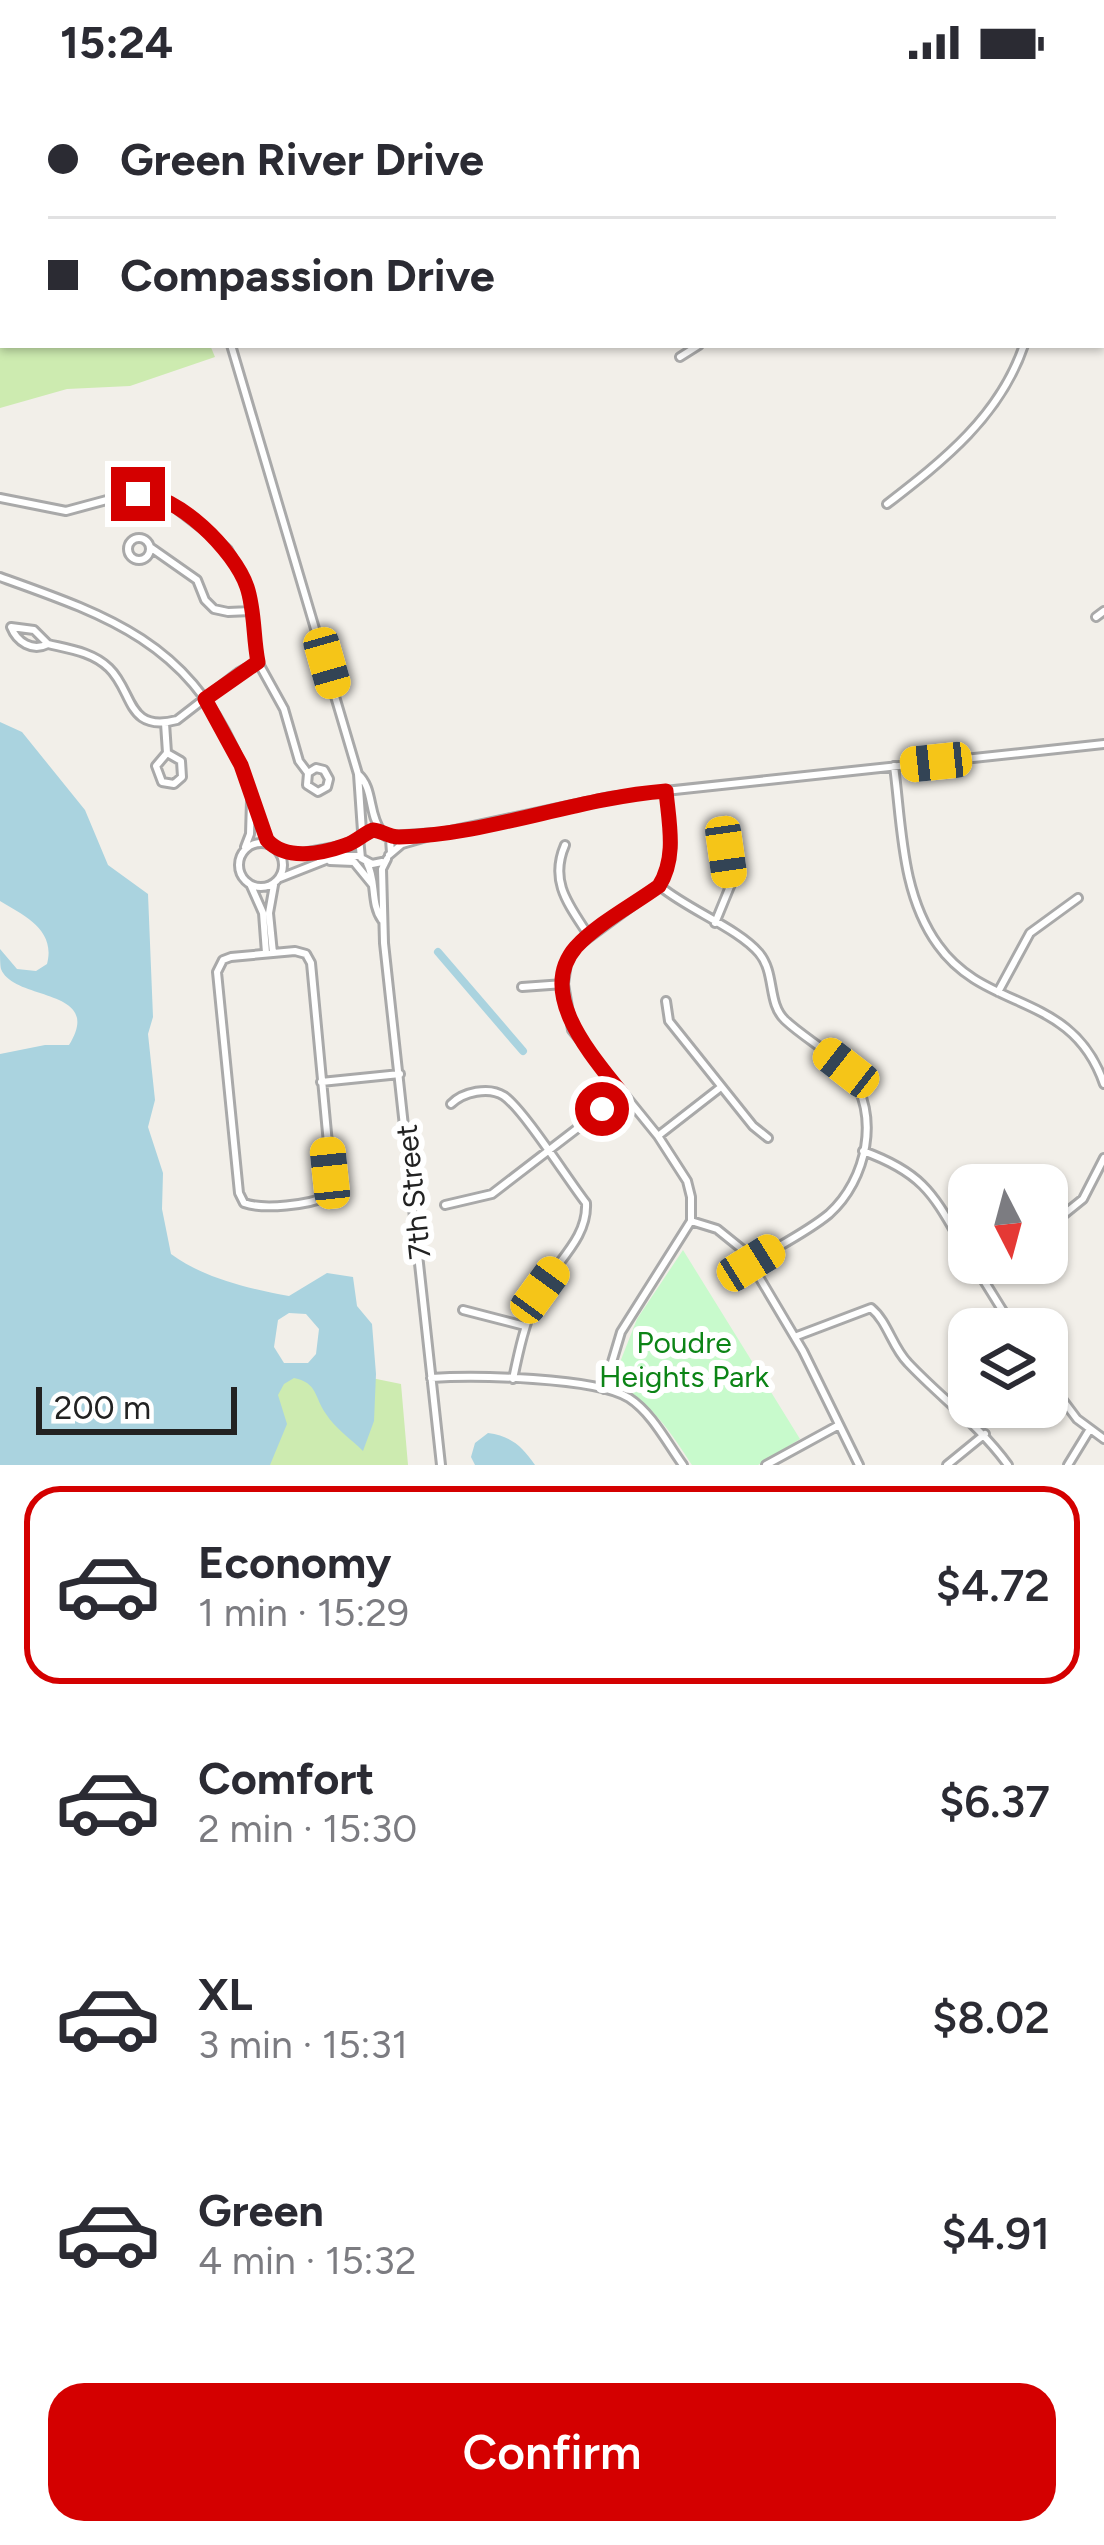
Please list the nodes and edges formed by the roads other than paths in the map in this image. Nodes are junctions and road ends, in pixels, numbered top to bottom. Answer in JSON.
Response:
{"nodes":[{"id":1,"x":232,"y":348,"type":"edge"},
{"id":2,"x":694,"y":348,"type":"edge"},
{"id":3,"x":1023,"y":348,"type":"edge"},
{"id":4,"x":680,"y":357,"type":"dead end"},
{"id":5,"x":0,"y":498,"type":"edge"},
{"id":6,"x":887,"y":504,"type":"dead end"},
{"id":7,"x":150,"y":548,"type":"dead end"},
{"id":8,"x":0,"y":577,"type":"edge"},
{"id":9,"x":251,"y":610,"type":"junction"},
{"id":10,"x":1104,"y":611,"type":"edge"},
{"id":11,"x":1096,"y":617,"type":"dead end"},
{"id":12,"x":0,"y":620,"type":"edge"},
{"id":13,"x":11,"y":627,"type":"junction"},
{"id":14,"x":48,"y":644,"type":"junction"},
{"id":15,"x":258,"y":662,"type":"junction"},
{"id":16,"x":205,"y":699,"type":"junction"},
{"id":17,"x":165,"y":723,"type":"junction"},
{"id":18,"x":1104,"y":744,"type":"edge"},
{"id":19,"x":166,"y":753,"type":"junction"},
{"id":20,"x":894,"y":766,"type":"junction"},
{"id":21,"x":308,"y":773,"type":"dead end"},
{"id":22,"x":358,"y":773,"type":"junction"},
{"id":23,"x":666,"y":791,"type":"junction"},
{"id":24,"x":251,"y":798,"type":"junction"},
{"id":25,"x":384,"y":833,"type":"junction"},
{"id":26,"x":440,"y":833,"type":"junction"},
{"id":27,"x":360,"y":837,"type":"junction"},
{"id":28,"x":566,"y":845,"type":"dead end"},
{"id":29,"x":274,"y":847,"type":"junction"},
{"id":30,"x":244,"y":850,"type":"junction"},
{"id":31,"x":726,"y":852,"type":"dead end"},
{"id":32,"x":388,"y":857,"type":"junction"},
{"id":33,"x":327,"y":861,"type":"junction"},
{"id":34,"x":364,"y":861,"type":"junction"},
{"id":35,"x":276,"y":881,"type":"junction"},
{"id":36,"x":249,"y":884,"type":"junction"},
{"id":37,"x":659,"y":886,"type":"junction"},
{"id":38,"x":374,"y":887,"type":"junction"},
{"id":39,"x":1078,"y":898,"type":"dead end"},
{"id":40,"x":382,"y":920,"type":"junction"},
{"id":41,"x":715,"y":923,"type":"junction"},
{"id":42,"x":589,"y":936,"type":"junction"},
{"id":43,"x":270,"y":953,"type":"junction"},
{"id":44,"x":564,"y":984,"type":"junction"},
{"id":45,"x":522,"y":987,"type":"dead end"},
{"id":46,"x":998,"y":992,"type":"junction"},
{"id":47,"x":666,"y":1001,"type":"dead end"},
{"id":48,"x":400,"y":1074,"type":"junction"},
{"id":49,"x":322,"y":1082,"type":"junction"},
{"id":50,"x":1104,"y":1084,"type":"edge"},
{"id":51,"x":722,"y":1087,"type":"junction"},
{"id":52,"x":622,"y":1094,"type":"junction"},
{"id":53,"x":451,"y":1104,"type":"dead end"},
{"id":54,"x":658,"y":1136,"type":"junction"},
{"id":55,"x":768,"y":1138,"type":"dead end"},
{"id":56,"x":547,"y":1151,"type":"junction"},
{"id":57,"x":863,"y":1151,"type":"junction"},
{"id":58,"x":1104,"y":1158,"type":"edge"},
{"id":59,"x":445,"y":1205,"type":"dead end"},
{"id":60,"x":1068,"y":1210,"type":"edge"},
{"id":61,"x":691,"y":1221,"type":"junction"},
{"id":62,"x":948,"y":1221,"type":"edge"},
{"id":63,"x":751,"y":1263,"type":"junction"},
{"id":64,"x":464,"y":1310,"type":"dead end"},
{"id":65,"x":525,"y":1326,"type":"junction"},
{"id":66,"x":796,"y":1337,"type":"junction"},
{"id":67,"x":431,"y":1378,"type":"junction"},
{"id":68,"x":513,"y":1378,"type":"junction"},
{"id":69,"x":604,"y":1389,"type":"junction"},
{"id":70,"x":1068,"y":1407,"type":"edge"},
{"id":71,"x":839,"y":1425,"type":"junction"},
{"id":72,"x":1090,"y":1429,"type":"junction"},
{"id":73,"x":985,"y":1435,"type":"junction"},
{"id":74,"x":1104,"y":1439,"type":"edge"},
{"id":75,"x":441,"y":1465,"type":"edge"},
{"id":76,"x":683,"y":1465,"type":"edge"},
{"id":77,"x":766,"y":1465,"type":"edge"},
{"id":78,"x":859,"y":1465,"type":"edge"},
{"id":79,"x":947,"y":1465,"type":"edge"},
{"id":80,"x":1008,"y":1465,"type":"edge"},
{"id":81,"x":1068,"y":1465,"type":"edge"}],
"edges":[{"from":1,"to":22,"type":"street"},
{"from":2,"to":4,"type":"street"},
{"from":3,"to":6,"type":"street"},
{"from":5,"to":9,"type":"street"},
{"from":7,"to":9,"type":"street"},
{"from":8,"to":16,"type":"street"},
{"from":9,"to":15,"type":"street"},
{"from":10,"to":11,"type":"street"},
{"from":12,"to":13,"type":"street"},
{"from":13,"to":14,"type":"street"},
{"from":13,"to":14,"type":"street"},
{"from":14,"to":17,"type":"street"},
{"from":15,"to":16,"type":"street"},
{"from":15,"to":21,"type":"street"},
{"from":16,"to":17,"type":"street"},
{"from":16,"to":24,"type":"street"},
{"from":17,"to":19,"type":"street"},
{"from":18,"to":20,"type":"street"},
{"from":19,"to":19,"type":"street"},
{"from":20,"to":23,"type":"street"},
{"from":20,"to":46,"type":"street"},
{"from":22,"to":25,"type":"street"},
{"from":22,"to":27,"type":"street"},
{"from":23,"to":26,"type":"street"},
{"from":23,"to":37,"type":"street"},
{"from":24,"to":29,"type":"street"},
{"from":24,"to":30,"type":"street"},
{"from":25,"to":26,"type":"street"},
{"from":25,"to":27,"type":"street"},
{"from":25,"to":32,"type":"street","name":"7th Street"},
{"from":26,"to":32,"type":"street"},
{"from":27,"to":29,"type":"street"},
{"from":27,"to":34,"type":"street","name":"7th Street"},
{"from":28,"to":42,"type":"street"},
{"from":29,"to":30,"type":"street"},
{"from":29,"to":35,"type":"street"},
{"from":30,"to":36,"type":"street"},
{"from":31,"to":41,"type":"street"},
{"from":32,"to":34,"type":"street"},
{"from":32,"to":40,"type":"street","name":"7th Street"},
{"from":33,"to":34,"type":"street"},
{"from":33,"to":35,"type":"street"},
{"from":33,"to":38,"type":"street"},
{"from":34,"to":38,"type":"street","name":"7th Street"},
{"from":35,"to":36,"type":"street"},
{"from":35,"to":43,"type":"street"},
{"from":36,"to":43,"type":"street"},
{"from":37,"to":41,"type":"street"},
{"from":37,"to":42,"type":"street"},
{"from":38,"to":40,"type":"street","name":"7th Street"},
{"from":39,"to":46,"type":"street"},
{"from":40,"to":48,"type":"street","name":"7th Street"},
{"from":41,"to":57,"type":"street"},
{"from":42,"to":44,"type":"street"},
{"from":43,"to":49,"type":"street"},
{"from":43,"to":49,"type":"street"},
{"from":44,"to":45,"type":"street"},
{"from":44,"to":52,"type":"street"},
{"from":46,"to":50,"type":"street"},
{"from":47,"to":51,"type":"street"},
{"from":48,"to":49,"type":"street"},
{"from":48,"to":67,"type":"street","name":"7th Street"},
{"from":51,"to":54,"type":"street"},
{"from":51,"to":55,"type":"street"},
{"from":52,"to":54,"type":"street"},
{"from":52,"to":56,"type":"street"},
{"from":53,"to":56,"type":"street"},
{"from":54,"to":61,"type":"street"},
{"from":56,"to":59,"type":"street"},
{"from":56,"to":65,"type":"street"},
{"from":57,"to":62,"type":"street"},
{"from":57,"to":63,"type":"street"},
{"from":58,"to":60,"type":"street"},
{"from":61,"to":63,"type":"street"},
{"from":61,"to":69,"type":"street"},
{"from":63,"to":66,"type":"street"},
{"from":64,"to":65,"type":"street"},
{"from":65,"to":68,"type":"street"},
{"from":66,"to":71,"type":"street"},
{"from":66,"to":73,"type":"street"},
{"from":67,"to":68,"type":"street"},
{"from":67,"to":75,"type":"street","name":"7th Street"},
{"from":68,"to":69,"type":"street"},
{"from":69,"to":76,"type":"street"},
{"from":70,"to":72,"type":"street"},
{"from":71,"to":77,"type":"street"},
{"from":71,"to":78,"type":"street"},
{"from":72,"to":74,"type":"street"},
{"from":72,"to":81,"type":"street"},
{"from":73,"to":79,"type":"street"},
{"from":73,"to":80,"type":"street"}]}
